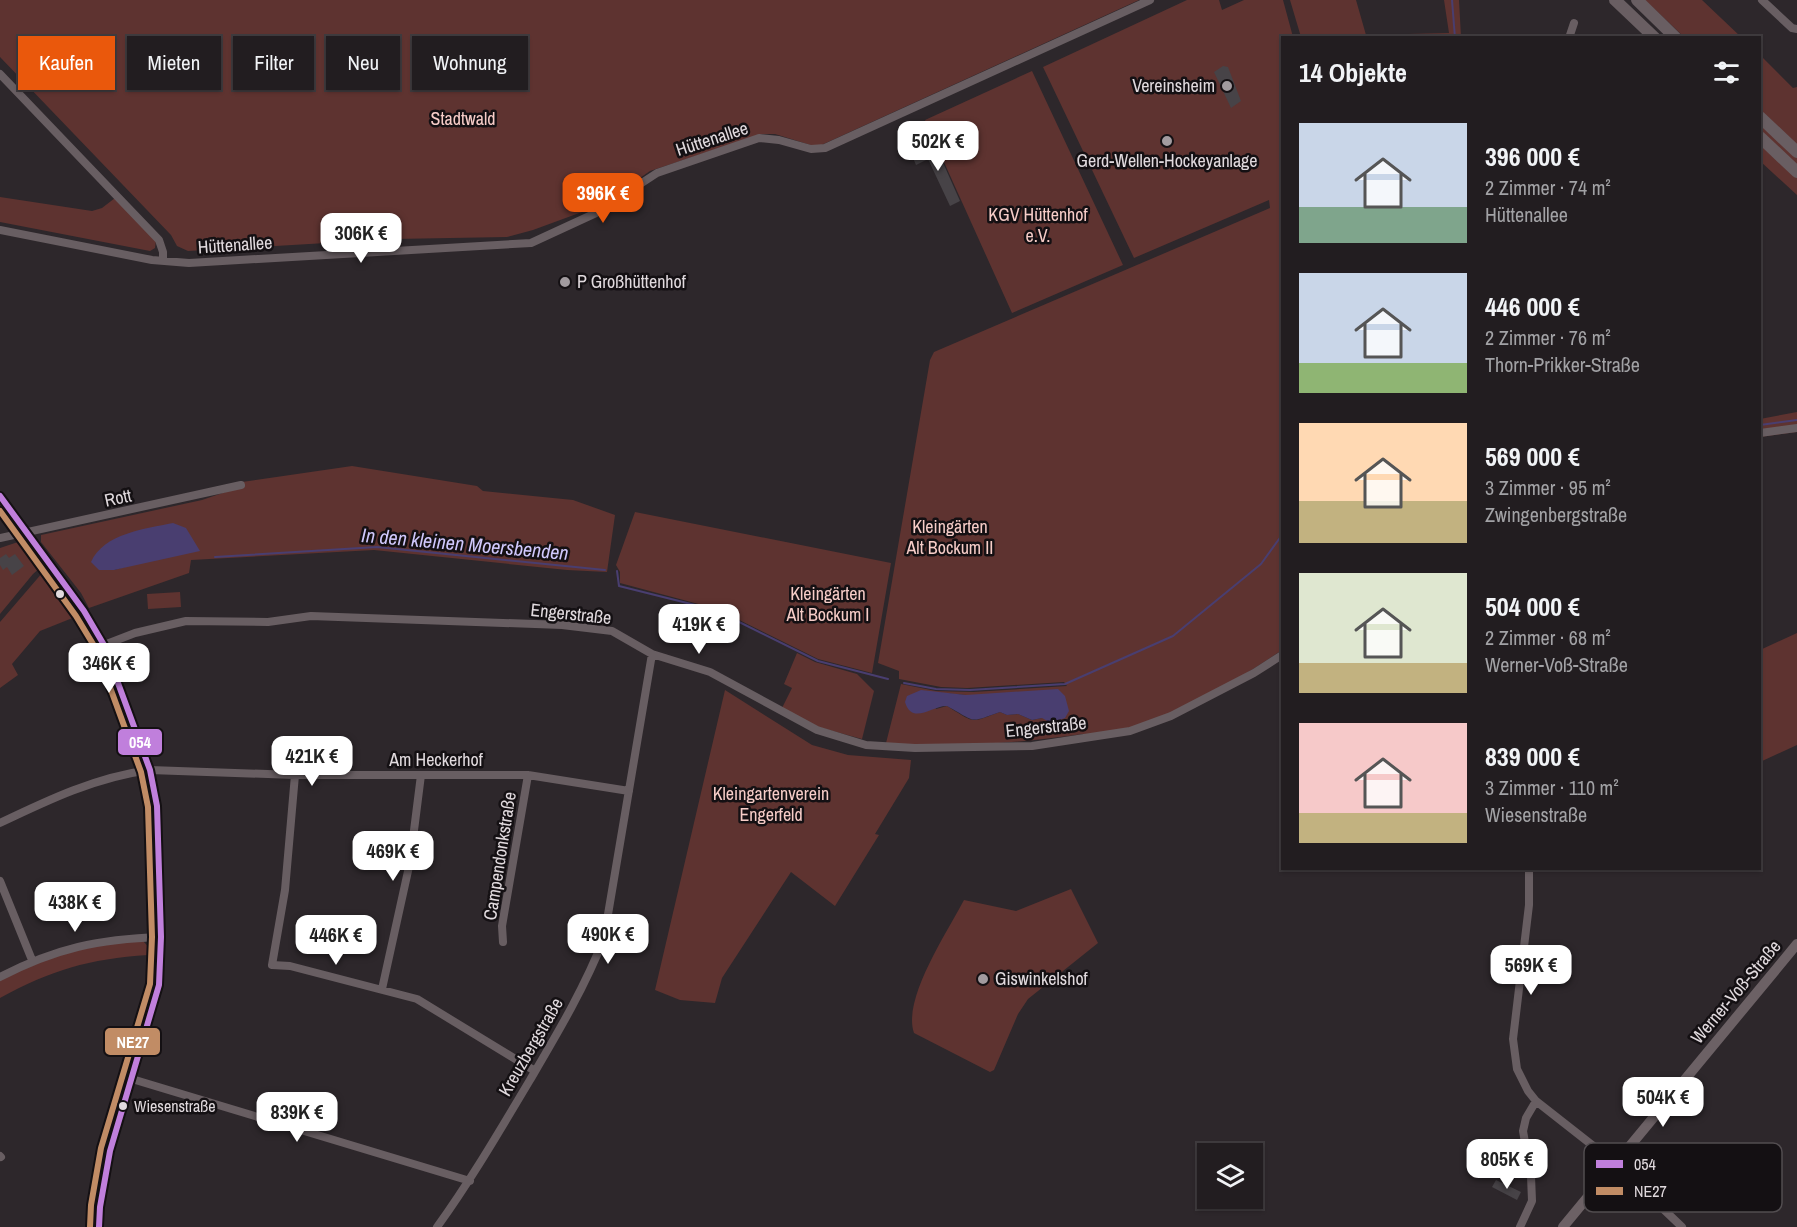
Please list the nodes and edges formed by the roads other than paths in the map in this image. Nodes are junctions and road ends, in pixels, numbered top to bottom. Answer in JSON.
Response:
{"nodes":[{"id":1,"x":1150,"y":0,"type":"edge"},
{"id":2,"x":1615,"y":0,"type":"edge"},
{"id":3,"x":1637,"y":0,"type":"edge"},
{"id":4,"x":1762,"y":0,"type":"edge"},
{"id":5,"x":1574,"y":23,"type":"dead end"},
{"id":6,"x":1797,"y":29,"type":"edge"},
{"id":7,"x":1570,"y":36,"type":"edge"},
{"id":8,"x":1653,"y":36,"type":"edge"},
{"id":9,"x":1674,"y":36,"type":"edge"},
{"id":10,"x":0,"y":74,"type":"edge"},
{"id":11,"x":1761,"y":118,"type":"edge"},
{"id":12,"x":1761,"y":138,"type":"edge"},
{"id":13,"x":1797,"y":152,"type":"edge"},
{"id":14,"x":1797,"y":172,"type":"edge"},
{"id":15,"x":0,"y":230,"type":"edge"},
{"id":16,"x":163,"y":261,"type":"junction"},
{"id":17,"x":1797,"y":428,"type":"edge"},
{"id":18,"x":1761,"y":433,"type":"edge"},
{"id":19,"x":241,"y":485,"type":"dead end"},
{"id":20,"x":0,"y":496,"type":"edge"},
{"id":21,"x":26,"y":533,"type":"junction"},
{"id":22,"x":0,"y":538,"type":"edge"},
{"id":23,"x":105,"y":645,"type":"junction"},
{"id":24,"x":652,"y":654,"type":"junction"},
{"id":25,"x":1281,"y":656,"type":"edge"},
{"id":26,"x":150,"y":770,"type":"junction"},
{"id":27,"x":295,"y":775,"type":"junction"},
{"id":28,"x":421,"y":775,"type":"junction"},
{"id":29,"x":528,"y":775,"type":"junction"},
{"id":30,"x":629,"y":790,"type":"junction"},
{"id":31,"x":0,"y":823,"type":"edge"},
{"id":32,"x":1529,"y":870,"type":"edge"},
{"id":33,"x":0,"y":881,"type":"edge"},
{"id":34,"x":161,"y":937,"type":"junction"},
{"id":35,"x":504,"y":942,"type":"dead end"},
{"id":36,"x":1797,"y":944,"type":"edge"},
{"id":37,"x":32,"y":960,"type":"junction"},
{"id":38,"x":0,"y":977,"type":"edge"},
{"id":39,"x":382,"y":989,"type":"junction"},
{"id":40,"x":535,"y":1071,"type":"junction"},
{"id":41,"x":132,"y":1079,"type":"junction"},
{"id":42,"x":1536,"y":1101,"type":"junction"},
{"id":43,"x":1590,"y":1143,"type":"edge"},
{"id":44,"x":1632,"y":1143,"type":"edge"},
{"id":45,"x":470,"y":1181,"type":"junction"},
{"id":46,"x":1584,"y":1201,"type":"edge"},
{"id":47,"x":1666,"y":1212,"type":"edge"},
{"id":48,"x":99,"y":1227,"type":"edge"},
{"id":49,"x":437,"y":1227,"type":"edge"},
{"id":50,"x":1520,"y":1227,"type":"edge"},
{"id":51,"x":1563,"y":1227,"type":"edge"},
{"id":52,"x":1682,"y":1227,"type":"edge"}],
"edges":[{"from":1,"to":16,"type":"street","name":"Hüttenallee"},
{"from":2,"to":8,"type":"main road"},
{"from":3,"to":9,"type":"main road"},
{"from":4,"to":6,"type":"street"},
{"from":5,"to":7,"type":"street"},
{"from":10,"to":16,"type":"street"},
{"from":11,"to":13,"type":"main road"},
{"from":12,"to":14,"type":"main road"},
{"from":15,"to":16,"type":"street","name":"Hüttenallee"},
{"from":17,"to":18,"type":"street"},
{"from":19,"to":21,"type":"street","name":"Rott"},
{"from":20,"to":21,"type":"street"},
{"from":21,"to":22,"type":"street","name":"Rott"},
{"from":21,"to":23,"type":"street"},
{"from":23,"to":24,"type":"street","name":"Engerstraße"},
{"from":23,"to":26,"type":"street"},
{"from":24,"to":25,"type":"street","name":"Engerstraße"},
{"from":24,"to":30,"type":"street","name":"Kreuzbergstraße"},
{"from":26,"to":27,"type":"street","name":"Am Heckerhof"},
{"from":26,"to":31,"type":"street","name":"Am Heckerhof"},
{"from":26,"to":34,"type":"street"},
{"from":27,"to":28,"type":"street","name":"Am Heckerhof"},
{"from":27,"to":39,"type":"street"},
{"from":28,"to":29,"type":"street","name":"Am Heckerhof"},
{"from":28,"to":39,"type":"street"},
{"from":29,"to":30,"type":"street","name":"Am Heckerhof"},
{"from":29,"to":35,"type":"street","name":"Campendonkstraße"},
{"from":30,"to":40,"type":"street","name":"Kreuzbergstraße"},
{"from":32,"to":42,"type":"street"},
{"from":33,"to":37,"type":"street"},
{"from":34,"to":37,"type":"street"},
{"from":34,"to":41,"type":"street"},
{"from":36,"to":44,"type":"main road","name":"Werner-Voß-Straße"},
{"from":37,"to":38,"type":"street"},
{"from":39,"to":40,"type":"street"},
{"from":40,"to":45,"type":"street","name":"Kreuzbergstraße"},
{"from":41,"to":45,"type":"street"},
{"from":41,"to":48,"type":"street"},
{"from":42,"to":43,"type":"street"},
{"from":42,"to":50,"type":"street"},
{"from":45,"to":49,"type":"street","name":"Kreuzbergstraße"},
{"from":46,"to":51,"type":"main road","name":"Werner-Voß-Straße"},
{"from":47,"to":52,"type":"street"}]}
